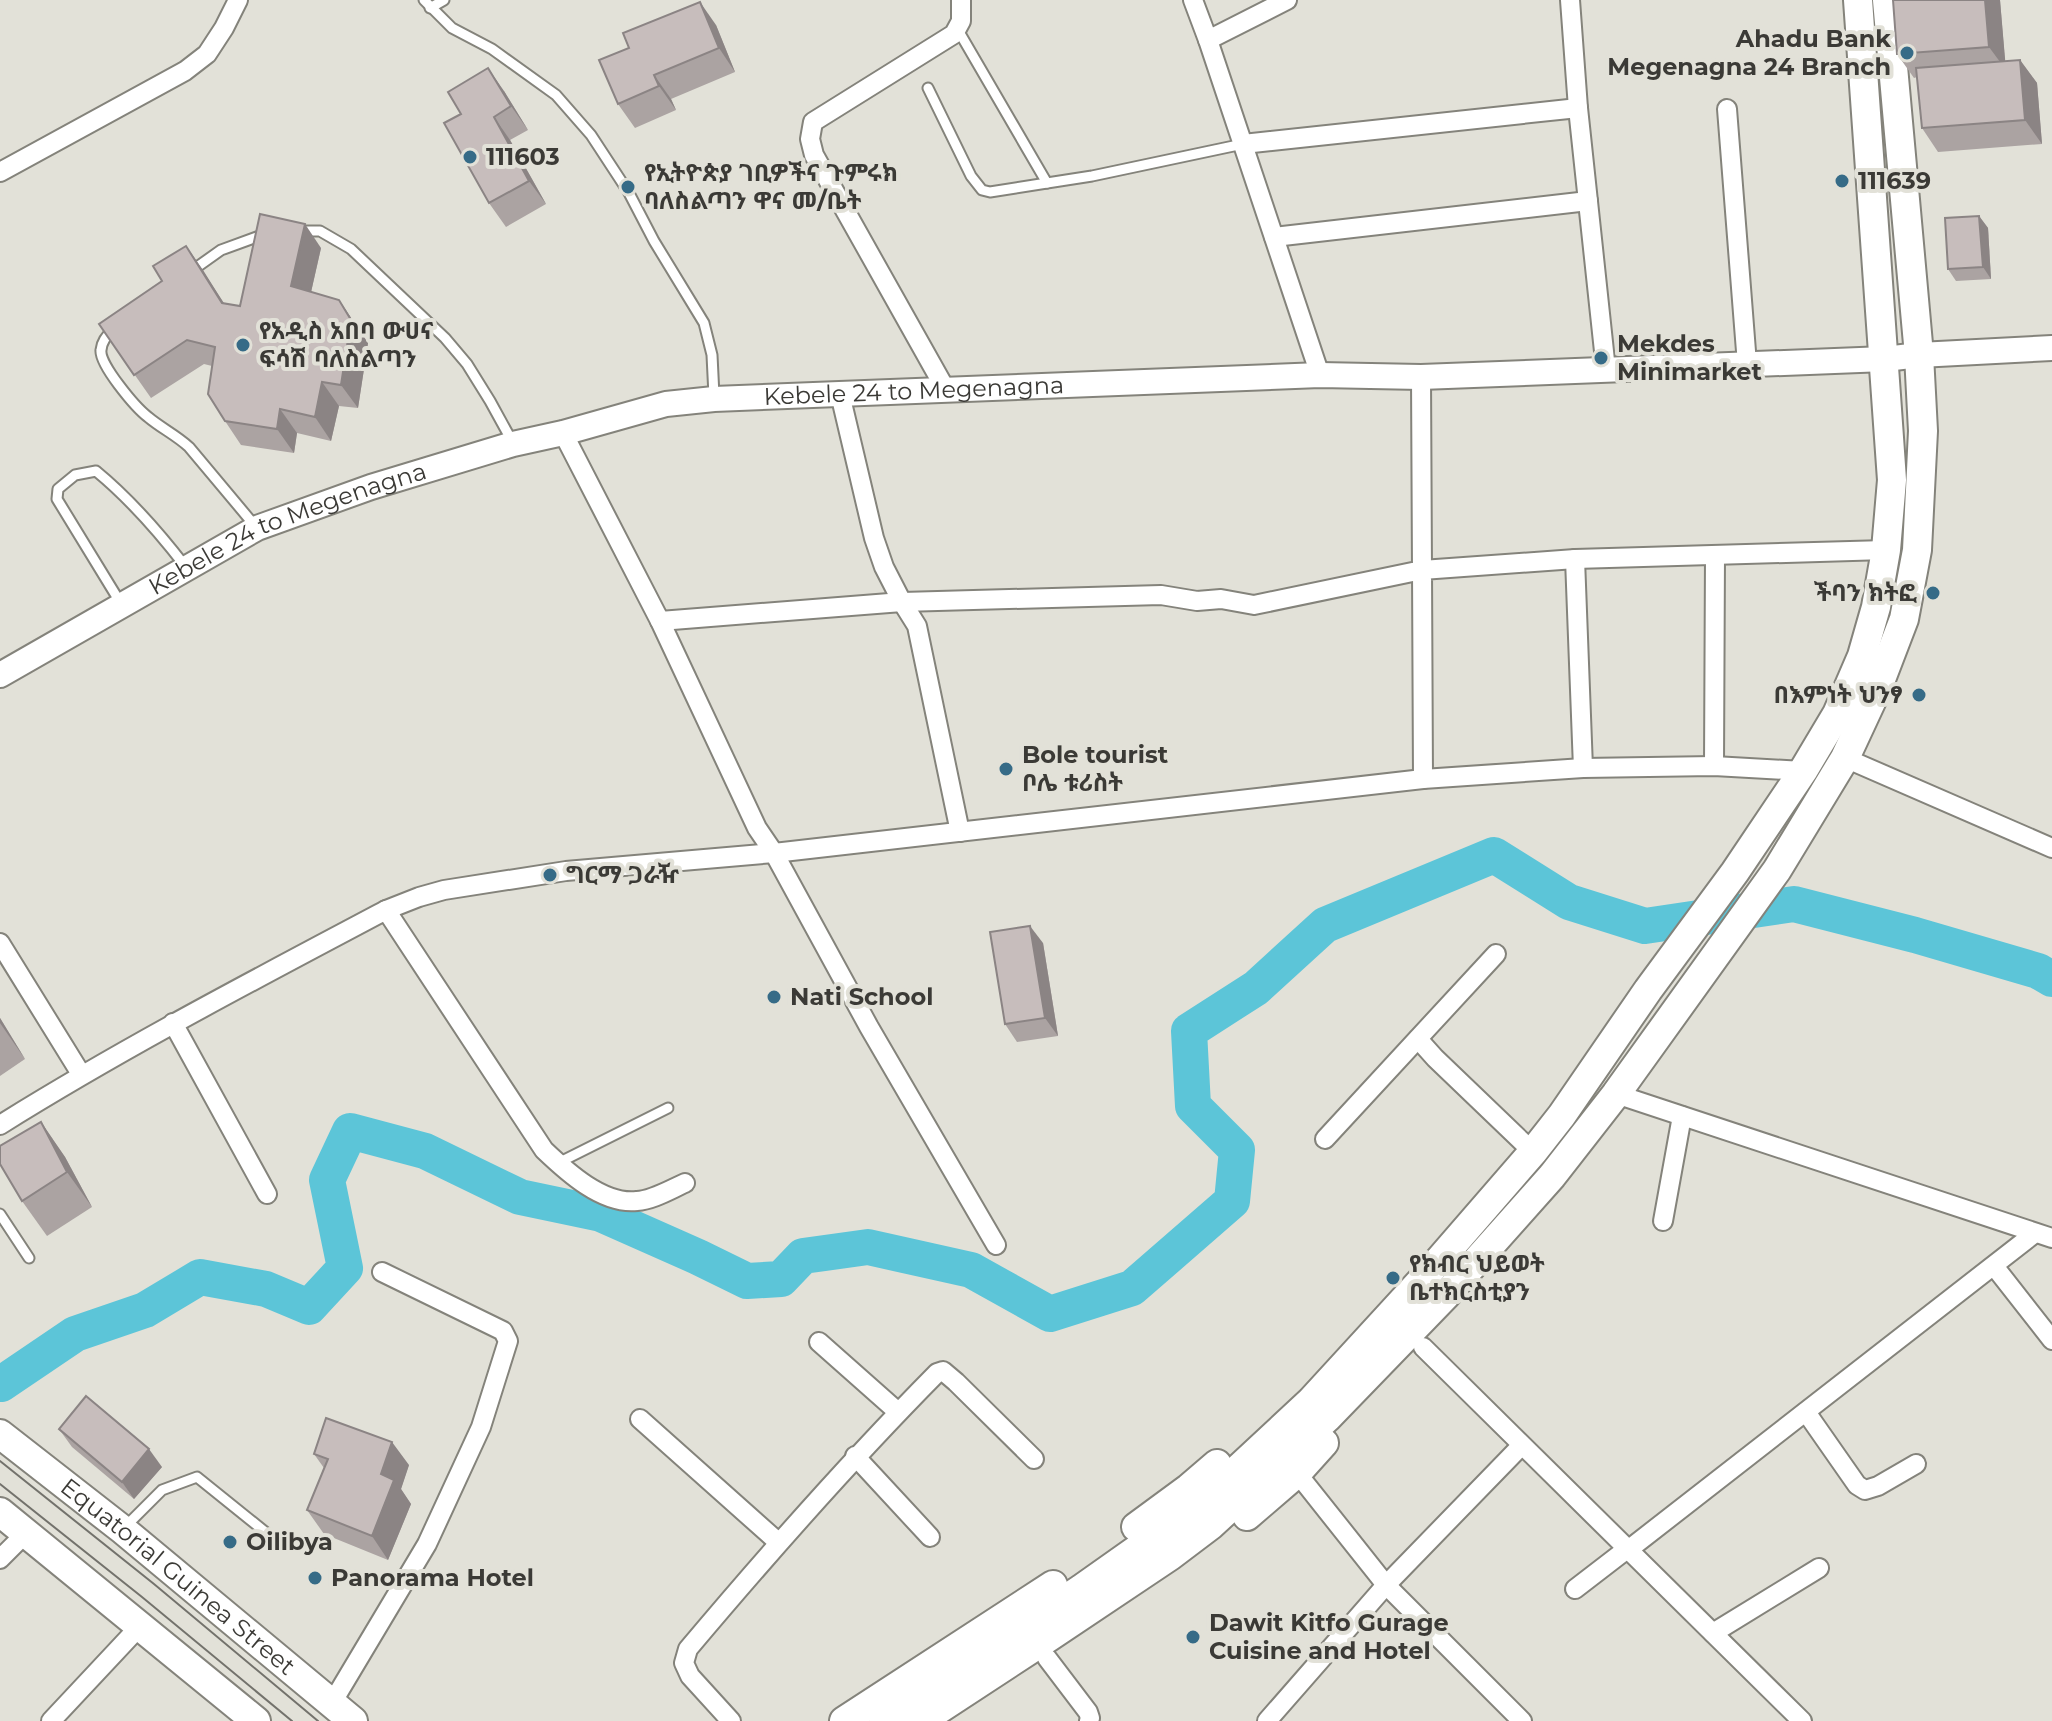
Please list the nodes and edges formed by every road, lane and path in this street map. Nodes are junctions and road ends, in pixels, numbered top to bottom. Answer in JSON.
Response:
{"nodes":[{"id":1,"x":238,"y":0,"type":"edge"},
{"id":2,"x":444,"y":0,"type":"edge"},
{"id":3,"x":961,"y":0,"type":"edge"},
{"id":4,"x":1193,"y":0,"type":"edge"},
{"id":5,"x":1287,"y":0,"type":"edge"},
{"id":6,"x":1570,"y":0,"type":"edge"},
{"id":7,"x":1858,"y":0,"type":"edge"},
{"id":8,"x":1887,"y":0,"type":"edge"},
{"id":9,"x":427,"y":4,"type":"edge"},
{"id":10,"x":957,"y":29,"type":"junction"},
{"id":11,"x":1208,"y":40,"type":"junction"},
{"id":12,"x":928,"y":88,"type":"dead end"},
{"id":13,"x":1578,"y":108,"type":"junction"},
{"id":14,"x":1727,"y":109,"type":"dead end"},
{"id":15,"x":1243,"y":144,"type":"junction"},
{"id":16,"x":0,"y":172,"type":"edge"},
{"id":17,"x":1047,"y":183,"type":"junction"},
{"id":18,"x":1588,"y":201,"type":"junction"},
{"id":19,"x":272,"y":231,"type":"edge"},
{"id":20,"x":284,"y":231,"type":"edge"},
{"id":21,"x":1274,"y":237,"type":"junction"},
{"id":22,"x":185,"y":275,"type":"edge"},
{"id":23,"x":118,"y":324,"type":"edge"},
{"id":24,"x":2052,"y":348,"type":"edge"},
{"id":25,"x":1919,"y":355,"type":"junction"},
{"id":26,"x":1885,"y":359,"type":"junction"},
{"id":27,"x":1747,"y":364,"type":"junction"},
{"id":28,"x":1606,"y":370,"type":"junction"},
{"id":29,"x":1320,"y":375,"type":"junction"},
{"id":30,"x":1421,"y":377,"type":"junction"},
{"id":31,"x":946,"y":390,"type":"junction"},
{"id":32,"x":840,"y":394,"type":"junction"},
{"id":33,"x":714,"y":399,"type":"junction"},
{"id":34,"x":563,"y":433,"type":"junction"},
{"id":35,"x":513,"y":444,"type":"junction"},
{"id":36,"x":257,"y":528,"type":"junction"},
{"id":37,"x":1886,"y":550,"type":"junction"},
{"id":38,"x":1715,"y":555,"type":"junction"},
{"id":39,"x":1575,"y":559,"type":"junction"},
{"id":40,"x":187,"y":568,"type":"junction"},
{"id":41,"x":1422,"y":570,"type":"junction"},
{"id":42,"x":902,"y":602,"type":"junction"},
{"id":43,"x":122,"y":605,"type":"junction"},
{"id":44,"x":660,"y":621,"type":"junction"},
{"id":45,"x":0,"y":675,"type":"edge"},
{"id":46,"x":1845,"y":758,"type":"junction"},
{"id":47,"x":1714,"y":766,"type":"junction"},
{"id":48,"x":1583,"y":768,"type":"junction"},
{"id":49,"x":1803,"y":771,"type":"junction"},
{"id":50,"x":1423,"y":779,"type":"junction"},
{"id":51,"x":960,"y":832,"type":"junction"},
{"id":52,"x":2052,"y":848,"type":"edge"},
{"id":53,"x":774,"y":853,"type":"junction"},
{"id":54,"x":386,"y":910,"type":"junction"},
{"id":55,"x":1689,"y":934,"type":"junction"},
{"id":56,"x":0,"y":943,"type":"edge"},
{"id":57,"x":1718,"y":953,"type":"junction"},
{"id":58,"x":1496,"y":954,"type":"dead end"},
{"id":59,"x":173,"y":1023,"type":"junction"},
{"id":60,"x":1418,"y":1039,"type":"junction"},
{"id":61,"x":81,"y":1074,"type":"junction"},
{"id":62,"x":1616,"y":1094,"type":"junction"},
{"id":63,"x":668,"y":1108,"type":"dead end"},
{"id":64,"x":1682,"y":1116,"type":"junction"},
{"id":65,"x":0,"y":1125,"type":"edge"},
{"id":66,"x":1325,"y":1139,"type":"dead end"},
{"id":67,"x":1533,"y":1152,"type":"junction"},
{"id":68,"x":558,"y":1163,"type":"junction"},
{"id":69,"x":685,"y":1183,"type":"dead end"},
{"id":70,"x":267,"y":1194,"type":"dead end"},
{"id":71,"x":0,"y":1214,"type":"edge"},
{"id":72,"x":1663,"y":1221,"type":"dead end"},
{"id":73,"x":2044,"y":1235,"type":"edge"},
{"id":74,"x":996,"y":1245,"type":"dead end"},
{"id":75,"x":29,"y":1258,"type":"dead end"},
{"id":76,"x":1994,"y":1266,"type":"junction"},
{"id":77,"x":382,"y":1272,"type":"dead end"},
{"id":78,"x":1422,"y":1280,"type":"junction"},
{"id":79,"x":1446,"y":1295,"type":"junction"},
{"id":80,"x":2052,"y":1340,"type":"edge"},
{"id":81,"x":819,"y":1342,"type":"dead end"},
{"id":82,"x":1423,"y":1347,"type":"junction"},
{"id":83,"x":898,"y":1412,"type":"junction"},
{"id":84,"x":1806,"y":1412,"type":"junction"},
{"id":85,"x":640,"y":1419,"type":"dead end"},
{"id":86,"x":0,"y":1434,"type":"edge"},
{"id":87,"x":1521,"y":1446,"type":"junction"},
{"id":88,"x":855,"y":1456,"type":"junction"},
{"id":89,"x":1034,"y":1459,"type":"dead end"},
{"id":90,"x":1916,"y":1464,"type":"dead end"},
{"id":91,"x":1297,"y":1473,"type":"junction"},
{"id":92,"x":0,"y":1512,"type":"edge"},
{"id":93,"x":1204,"y":1516,"type":"junction"},
{"id":94,"x":123,"y":1530,"type":"junction"},
{"id":95,"x":26,"y":1533,"type":"junction"},
{"id":96,"x":930,"y":1537,"type":"dead end"},
{"id":97,"x":274,"y":1539,"type":"dead end"},
{"id":98,"x":778,"y":1542,"type":"junction"},
{"id":99,"x":1628,"y":1549,"type":"junction"},
{"id":100,"x":0,"y":1559,"type":"edge"},
{"id":101,"x":1819,"y":1568,"type":"dead end"},
{"id":102,"x":1386,"y":1585,"type":"junction"},
{"id":103,"x":1575,"y":1589,"type":"dead end"},
{"id":104,"x":139,"y":1627,"type":"junction"},
{"id":105,"x":1713,"y":1633,"type":"junction"},
{"id":106,"x":1047,"y":1658,"type":"junction"},
{"id":107,"x":342,"y":1712,"type":"edge"},
{"id":108,"x":51,"y":1721,"type":"edge"},
{"id":109,"x":256,"y":1721,"type":"edge"},
{"id":110,"x":731,"y":1721,"type":"edge"},
{"id":111,"x":844,"y":1721,"type":"edge"},
{"id":112,"x":884,"y":1721,"type":"edge"},
{"id":113,"x":921,"y":1721,"type":"edge"},
{"id":114,"x":946,"y":1721,"type":"edge"},
{"id":115,"x":1089,"y":1721,"type":"edge"},
{"id":116,"x":1267,"y":1721,"type":"edge"},
{"id":117,"x":1522,"y":1721,"type":"edge"},
{"id":118,"x":1802,"y":1721,"type":"edge"}],
"edges":[{"from":1,"to":16,"type":"street"},
{"from":2,"to":9,"type":"lane"},
{"from":3,"to":10,"type":"street"},
{"from":4,"to":11,"type":"street"},
{"from":5,"to":11,"type":"street"},
{"from":6,"to":13,"type":"street"},
{"from":7,"to":26,"type":"main road"},
{"from":8,"to":25,"type":"main road"},
{"from":9,"to":33,"type":"lane"},
{"from":10,"to":17,"type":"lane"},
{"from":10,"to":31,"type":"street"},
{"from":11,"to":15,"type":"street"},
{"from":12,"to":17,"type":"lane"},
{"from":13,"to":15,"type":"street"},
{"from":13,"to":18,"type":"street"},
{"from":14,"to":27,"type":"street"},
{"from":15,"to":17,"type":"lane"},
{"from":15,"to":21,"type":"street"},
{"from":18,"to":21,"type":"street"},
{"from":18,"to":28,"type":"street"},
{"from":19,"to":22,"type":"lane"},
{"from":20,"to":35,"type":"lane"},
{"from":21,"to":29,"type":"street"},
{"from":23,"to":36,"type":"lane"},
{"from":24,"to":25,"type":"main road"},
{"from":25,"to":26,"type":"main road","name":"Kebele 24 to Megenagna"},
{"from":25,"to":46,"type":"main road"},
{"from":26,"to":27,"type":"main road","name":"Kebele 24 to Megenagna"},
{"from":26,"to":37,"type":"main road"},
{"from":27,"to":28,"type":"main road","name":"Kebele 24 to Megenagna"},
{"from":28,"to":30,"type":"main road","name":"Kebele 24 to Megenagna"},
{"from":29,"to":30,"type":"main road","name":"Kebele 24 to Megenagna"},
{"from":29,"to":31,"type":"main road","name":"Kebele 24 to Megenagna"},
{"from":30,"to":41,"type":"street"},
{"from":31,"to":32,"type":"main road","name":"Kebele 24 to Megenagna"},
{"from":32,"to":33,"type":"main road","name":"Kebele 24 to Megenagna"},
{"from":32,"to":42,"type":"street"},
{"from":33,"to":34,"type":"main road","name":"Kebele 24 to Megenagna"},
{"from":34,"to":35,"type":"main road","name":"Kebele 24 to Megenagna"},
{"from":34,"to":44,"type":"street"},
{"from":35,"to":36,"type":"main road","name":"Kebele 24 to Megenagna"},
{"from":36,"to":40,"type":"main road","name":"Kebele 24 to Megenagna"},
{"from":37,"to":38,"type":"street"},
{"from":37,"to":49,"type":"main road"},
{"from":38,"to":39,"type":"street"},
{"from":38,"to":47,"type":"street"},
{"from":39,"to":41,"type":"street"},
{"from":39,"to":48,"type":"street"},
{"from":40,"to":43,"type":"main road","name":"Kebele 24 to Megenagna"},
{"from":40,"to":43,"type":"lane"},
{"from":41,"to":42,"type":"street"},
{"from":41,"to":50,"type":"street"},
{"from":42,"to":44,"type":"street"},
{"from":42,"to":51,"type":"street"},
{"from":43,"to":45,"type":"main road","name":"Kebele 24 to Megenagna"},
{"from":44,"to":53,"type":"street"},
{"from":46,"to":52,"type":"street"},
{"from":46,"to":57,"type":"main road"},
{"from":47,"to":48,"type":"street"},
{"from":47,"to":49,"type":"street"},
{"from":48,"to":50,"type":"street"},
{"from":49,"to":55,"type":"main road"},
{"from":50,"to":51,"type":"street"},
{"from":51,"to":53,"type":"street"},
{"from":53,"to":54,"type":"street"},
{"from":53,"to":74,"type":"street"},
{"from":54,"to":59,"type":"street"},
{"from":54,"to":68,"type":"street"},
{"from":55,"to":57,"type":"main road"},
{"from":55,"to":67,"type":"main road"},
{"from":56,"to":61,"type":"street"},
{"from":57,"to":62,"type":"main road"},
{"from":58,"to":60,"type":"street"},
{"from":59,"to":61,"type":"street"},
{"from":59,"to":70,"type":"street"},
{"from":60,"to":66,"type":"street"},
{"from":60,"to":67,"type":"street"},
{"from":61,"to":65,"type":"street"},
{"from":62,"to":64,"type":"street"},
{"from":62,"to":79,"type":"main road"},
{"from":63,"to":68,"type":"lane"},
{"from":64,"to":72,"type":"street"},
{"from":64,"to":73,"type":"street"},
{"from":67,"to":78,"type":"main road"},
{"from":68,"to":69,"type":"street"},
{"from":71,"to":75,"type":"lane"},
{"from":73,"to":76,"type":"street"},
{"from":76,"to":80,"type":"street"},
{"from":76,"to":84,"type":"street"},
{"from":77,"to":107,"type":"street"},
{"from":78,"to":93,"type":"main road"},
{"from":78,"to":111,"type":"main road"},
{"from":79,"to":82,"type":"main road"},
{"from":79,"to":93,"type":"main road"},
{"from":81,"to":83,"type":"street"},
{"from":82,"to":87,"type":"street"},
{"from":82,"to":91,"type":"main road"},
{"from":83,"to":88,"type":"street"},
{"from":83,"to":89,"type":"street"},
{"from":84,"to":90,"type":"street"},
{"from":84,"to":99,"type":"street"},
{"from":85,"to":98,"type":"street"},
{"from":86,"to":94,"type":"main road","name":"Equatorial Guinea Street"},
{"from":87,"to":99,"type":"street"},
{"from":87,"to":102,"type":"street"},
{"from":88,"to":96,"type":"street"},
{"from":88,"to":98,"type":"street"},
{"from":91,"to":102,"type":"street"},
{"from":91,"to":106,"type":"main road"},
{"from":92,"to":95,"type":"main road"},
{"from":93,"to":112,"type":"main road"},
{"from":93,"to":113,"type":"main road"},
{"from":94,"to":97,"type":"lane"},
{"from":94,"to":107,"type":"main road","name":"Equatorial Guinea Street"},
{"from":95,"to":100,"type":"street"},
{"from":95,"to":104,"type":"main road"},
{"from":98,"to":110,"type":"street"},
{"from":99,"to":103,"type":"street"},
{"from":99,"to":105,"type":"street"},
{"from":101,"to":105,"type":"street"},
{"from":102,"to":116,"type":"street"},
{"from":102,"to":117,"type":"street"},
{"from":104,"to":108,"type":"street"},
{"from":104,"to":109,"type":"main road"},
{"from":105,"to":118,"type":"street"},
{"from":106,"to":114,"type":"main road"},
{"from":106,"to":115,"type":"street"}]}
